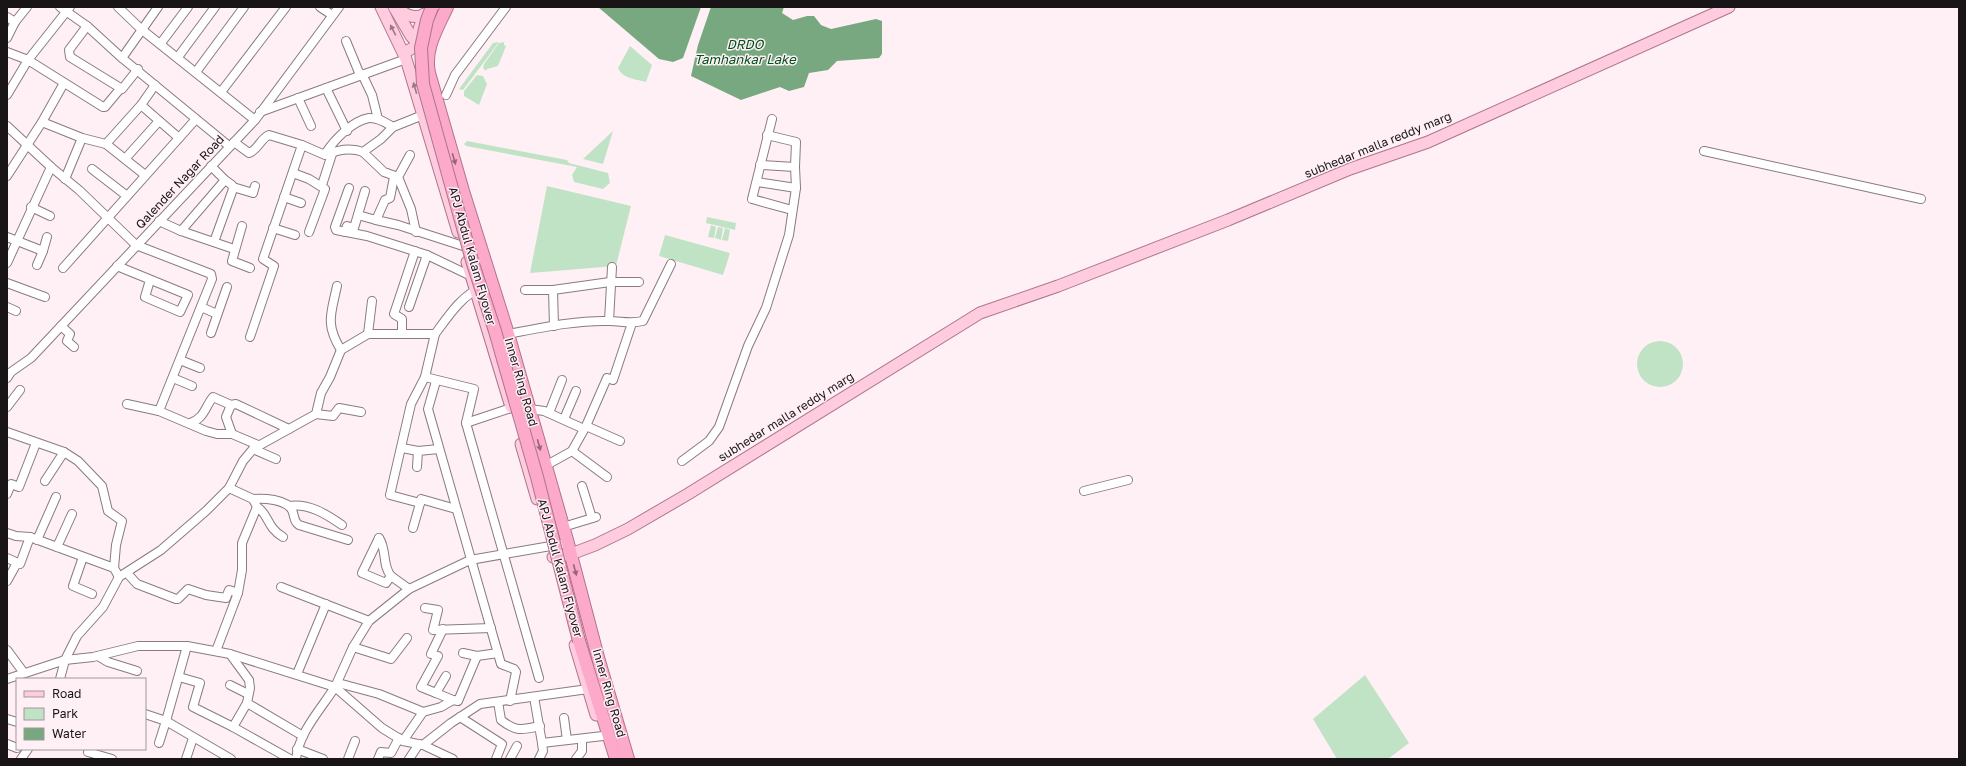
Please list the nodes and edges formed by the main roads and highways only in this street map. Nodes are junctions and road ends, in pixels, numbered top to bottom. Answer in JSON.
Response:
{"nodes":[{"id":1,"x":381,"y":7,"type":"edge"},
{"id":2,"x":395,"y":7,"type":"edge"},
{"id":3,"x":447,"y":7,"type":"edge"},
{"id":4,"x":1713,"y":7,"type":"edge"},
{"id":5,"x":1729,"y":7,"type":"edge"},
{"id":6,"x":428,"y":10,"type":"edge"},
{"id":7,"x":416,"y":43,"type":"junction"},
{"id":8,"x":428,"y":54,"type":"junction"},
{"id":9,"x":405,"y":56,"type":"junction"},
{"id":10,"x":1032,"y":295,"type":"junction"},
{"id":11,"x":569,"y":549,"type":"junction"},
{"id":12,"x":553,"y":557,"type":"junction"},
{"id":13,"x":615,"y":758,"type":"edge"},
{"id":14,"x":628,"y":759,"type":"edge"}],
"edges":[{"from":9,"to":1,"type":"main road","name":"Inner Ring Road","one_way":true},
{"from":2,"to":6,"type":"main road"},
{"from":2,"to":7,"type":"main road"},
{"from":3,"to":8,"type":"highway","name":"Inner Ring Road"},
{"from":4,"to":10,"type":"main road","name":"subhedar malla reddy marg"},
{"from":5,"to":10,"type":"main road","name":"subhedar malla reddy marg"},
{"from":6,"to":7,"type":"main road"},
{"from":6,"to":13,"type":"highway","name":"APJ Abdul Kalam Flyover","bridge":true},
{"from":7,"to":8,"type":"main road"},
{"from":7,"to":9,"type":"main road"},
{"from":8,"to":11,"type":"highway","name":"Inner Ring Road","one_way":true},
{"from":12,"to":9,"type":"main road","name":"Inner Ring Road","one_way":true},
{"from":10,"to":11,"type":"main road","name":"subhedar malla reddy marg"},
{"from":11,"to":12,"type":"main road","name":"subhedar malla reddy marg"},
{"from":11,"to":14,"type":"highway","name":"Inner Ring Road","one_way":true},
{"from":12,"to":13,"type":"main road","name":"Inner Ring Road"}]}
